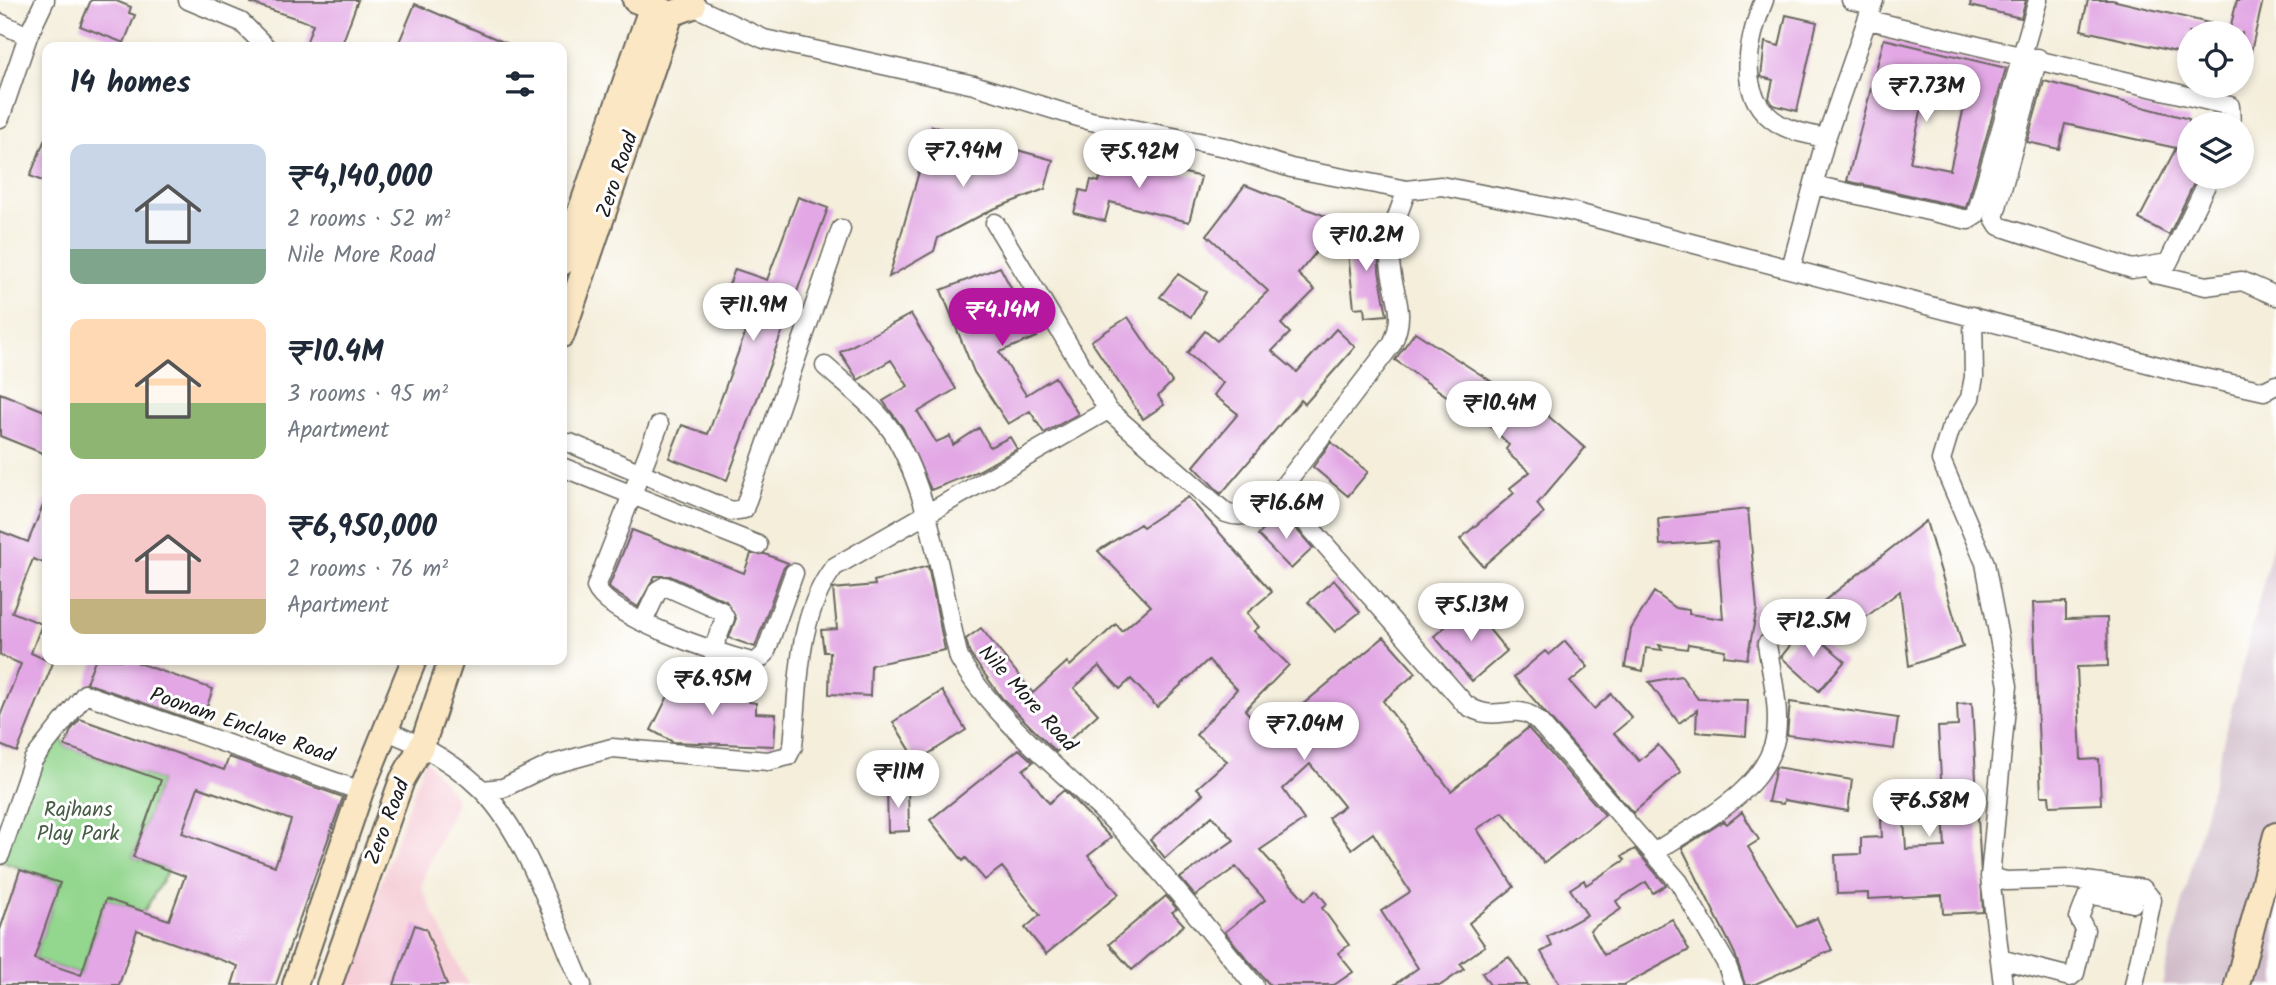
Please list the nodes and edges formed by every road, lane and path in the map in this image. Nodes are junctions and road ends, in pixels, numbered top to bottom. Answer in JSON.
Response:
{"nodes":[{"id":1,"x":45,"y":0,"type":"edge"},
{"id":2,"x":188,"y":0,"type":"edge"},
{"id":3,"x":1764,"y":0,"type":"edge"},
{"id":4,"x":1851,"y":0,"type":"edge"},
{"id":5,"x":2038,"y":0,"type":"edge"},
{"id":6,"x":666,"y":5,"type":"edge"},
{"id":7,"x":1871,"y":9,"type":"edge"},
{"id":8,"x":0,"y":23,"type":"edge"},
{"id":9,"x":28,"y":36,"type":"junction"},
{"id":10,"x":261,"y":42,"type":"edge"},
{"id":11,"x":2031,"y":57,"type":"junction"},
{"id":12,"x":2230,"y":112,"type":"edge"},
{"id":13,"x":627,"y":114,"type":"junction"},
{"id":14,"x":0,"y":118,"type":"edge"},
{"id":15,"x":1826,"y":138,"type":"junction"},
{"id":16,"x":1814,"y":185,"type":"junction"},
{"id":17,"x":2204,"y":189,"type":"edge"},
{"id":18,"x":1407,"y":190,"type":"junction"},
{"id":19,"x":995,"y":223,"type":"dead end"},
{"id":20,"x":841,"y":229,"type":"dead end"},
{"id":21,"x":567,"y":252,"type":"edge"},
{"id":22,"x":1791,"y":268,"type":"junction"},
{"id":23,"x":2155,"y":274,"type":"dead end"},
{"id":24,"x":2276,"y":296,"type":"edge"},
{"id":25,"x":1973,"y":316,"type":"junction"},
{"id":26,"x":567,"y":318,"type":"edge"},
{"id":27,"x":825,"y":366,"type":"dead end"},
{"id":28,"x":2276,"y":385,"type":"edge"},
{"id":29,"x":1108,"y":410,"type":"junction"},
{"id":30,"x":659,"y":425,"type":"dead end"},
{"id":31,"x":570,"y":443,"type":"dead end"},
{"id":32,"x":567,"y":469,"type":"edge"},
{"id":33,"x":639,"y":474,"type":"junction"},
{"id":34,"x":1279,"y":492,"type":"junction"},
{"id":35,"x":631,"y":495,"type":"junction"},
{"id":36,"x":927,"y":516,"type":"junction"},
{"id":37,"x":758,"y":545,"type":"dead end"},
{"id":38,"x":794,"y":573,"type":"dead end"},
{"id":39,"x":643,"y":622,"type":"junction"},
{"id":40,"x":1768,"y":643,"type":"dead end"},
{"id":41,"x":712,"y":652,"type":"junction"},
{"id":42,"x":412,"y":665,"type":"edge"},
{"id":43,"x":449,"y":665,"type":"edge"},
{"id":44,"x":387,"y":731,"type":"junction"},
{"id":45,"x":421,"y":745,"type":"junction"},
{"id":46,"x":482,"y":790,"type":"junction"},
{"id":47,"x":361,"y":791,"type":"junction"},
{"id":48,"x":2276,"y":835,"type":"edge"},
{"id":49,"x":1655,"y":852,"type":"junction"},
{"id":50,"x":0,"y":855,"type":"edge"},
{"id":51,"x":1990,"y":877,"type":"junction"},
{"id":52,"x":2133,"y":903,"type":"dead end"},
{"id":53,"x":2000,"y":959,"type":"junction"},
{"id":54,"x":299,"y":974,"type":"edge"},
{"id":55,"x":331,"y":980,"type":"edge"},
{"id":56,"x":582,"y":985,"type":"edge"},
{"id":57,"x":1254,"y":985,"type":"edge"},
{"id":58,"x":1734,"y":985,"type":"edge"},
{"id":59,"x":2003,"y":985,"type":"edge"},
{"id":60,"x":2134,"y":985,"type":"edge"},
{"id":61,"x":2237,"y":985,"type":"edge"}],
"edges":[{"from":1,"to":9,"type":"street"},
{"from":2,"to":10,"type":"street"},
{"from":3,"to":15,"type":"street"},
{"from":4,"to":7,"type":"street"},
{"from":5,"to":11,"type":"street"},
{"from":6,"to":13,"type":"street","name":"Zero Road"},
{"from":6,"to":18,"type":"street"},
{"from":7,"to":11,"type":"street"},
{"from":7,"to":15,"type":"street"},
{"from":8,"to":9,"type":"street"},
{"from":9,"to":14,"type":"street"},
{"from":11,"to":12,"type":"street"},
{"from":11,"to":16,"type":"street"},
{"from":11,"to":17,"type":"street"},
{"from":13,"to":21,"type":"street","name":"Zero Road"},
{"from":13,"to":26,"type":"street","name":"Zero Road"},
{"from":15,"to":16,"type":"street"},
{"from":16,"to":22,"type":"street"},
{"from":18,"to":22,"type":"street"},
{"from":18,"to":34,"type":"street"},
{"from":19,"to":29,"type":"street"},
{"from":20,"to":33,"type":"street"},
{"from":22,"to":25,"type":"street"},
{"from":23,"to":24,"type":"street"},
{"from":25,"to":28,"type":"street"},
{"from":25,"to":51,"type":"street"},
{"from":27,"to":36,"type":"street","name":"Nile More Road"},
{"from":29,"to":34,"type":"street"},
{"from":29,"to":36,"type":"street"},
{"from":30,"to":33,"type":"street"},
{"from":31,"to":33,"type":"street"},
{"from":32,"to":35,"type":"street"},
{"from":33,"to":35,"type":"street"},
{"from":34,"to":49,"type":"street"},
{"from":35,"to":37,"type":"street"},
{"from":35,"to":39,"type":"street"},
{"from":36,"to":46,"type":"street"},
{"from":36,"to":57,"type":"street","name":"Nile More Road"},
{"from":38,"to":41,"type":"street"},
{"from":39,"to":41,"type":"street"},
{"from":39,"to":41,"type":"street"},
{"from":40,"to":49,"type":"street"},
{"from":42,"to":44,"type":"street","name":"Zero Road"},
{"from":43,"to":45,"type":"street","name":"Zero Road"},
{"from":44,"to":45,"type":"street"},
{"from":44,"to":47,"type":"street","name":"Zero Road"},
{"from":45,"to":46,"type":"street"},
{"from":45,"to":55,"type":"street","name":"Zero Road"},
{"from":46,"to":56,"type":"street"},
{"from":47,"to":50,"type":"street","name":"Poonam Enclave Road"},
{"from":47,"to":54,"type":"street","name":"Zero Road"},
{"from":48,"to":61,"type":"street"},
{"from":49,"to":58,"type":"street"},
{"from":51,"to":53,"type":"street"},
{"from":51,"to":60,"type":"street"},
{"from":52,"to":53,"type":"street"},
{"from":53,"to":59,"type":"street"},
{"from":54,"to":55,"type":"street"}]}
